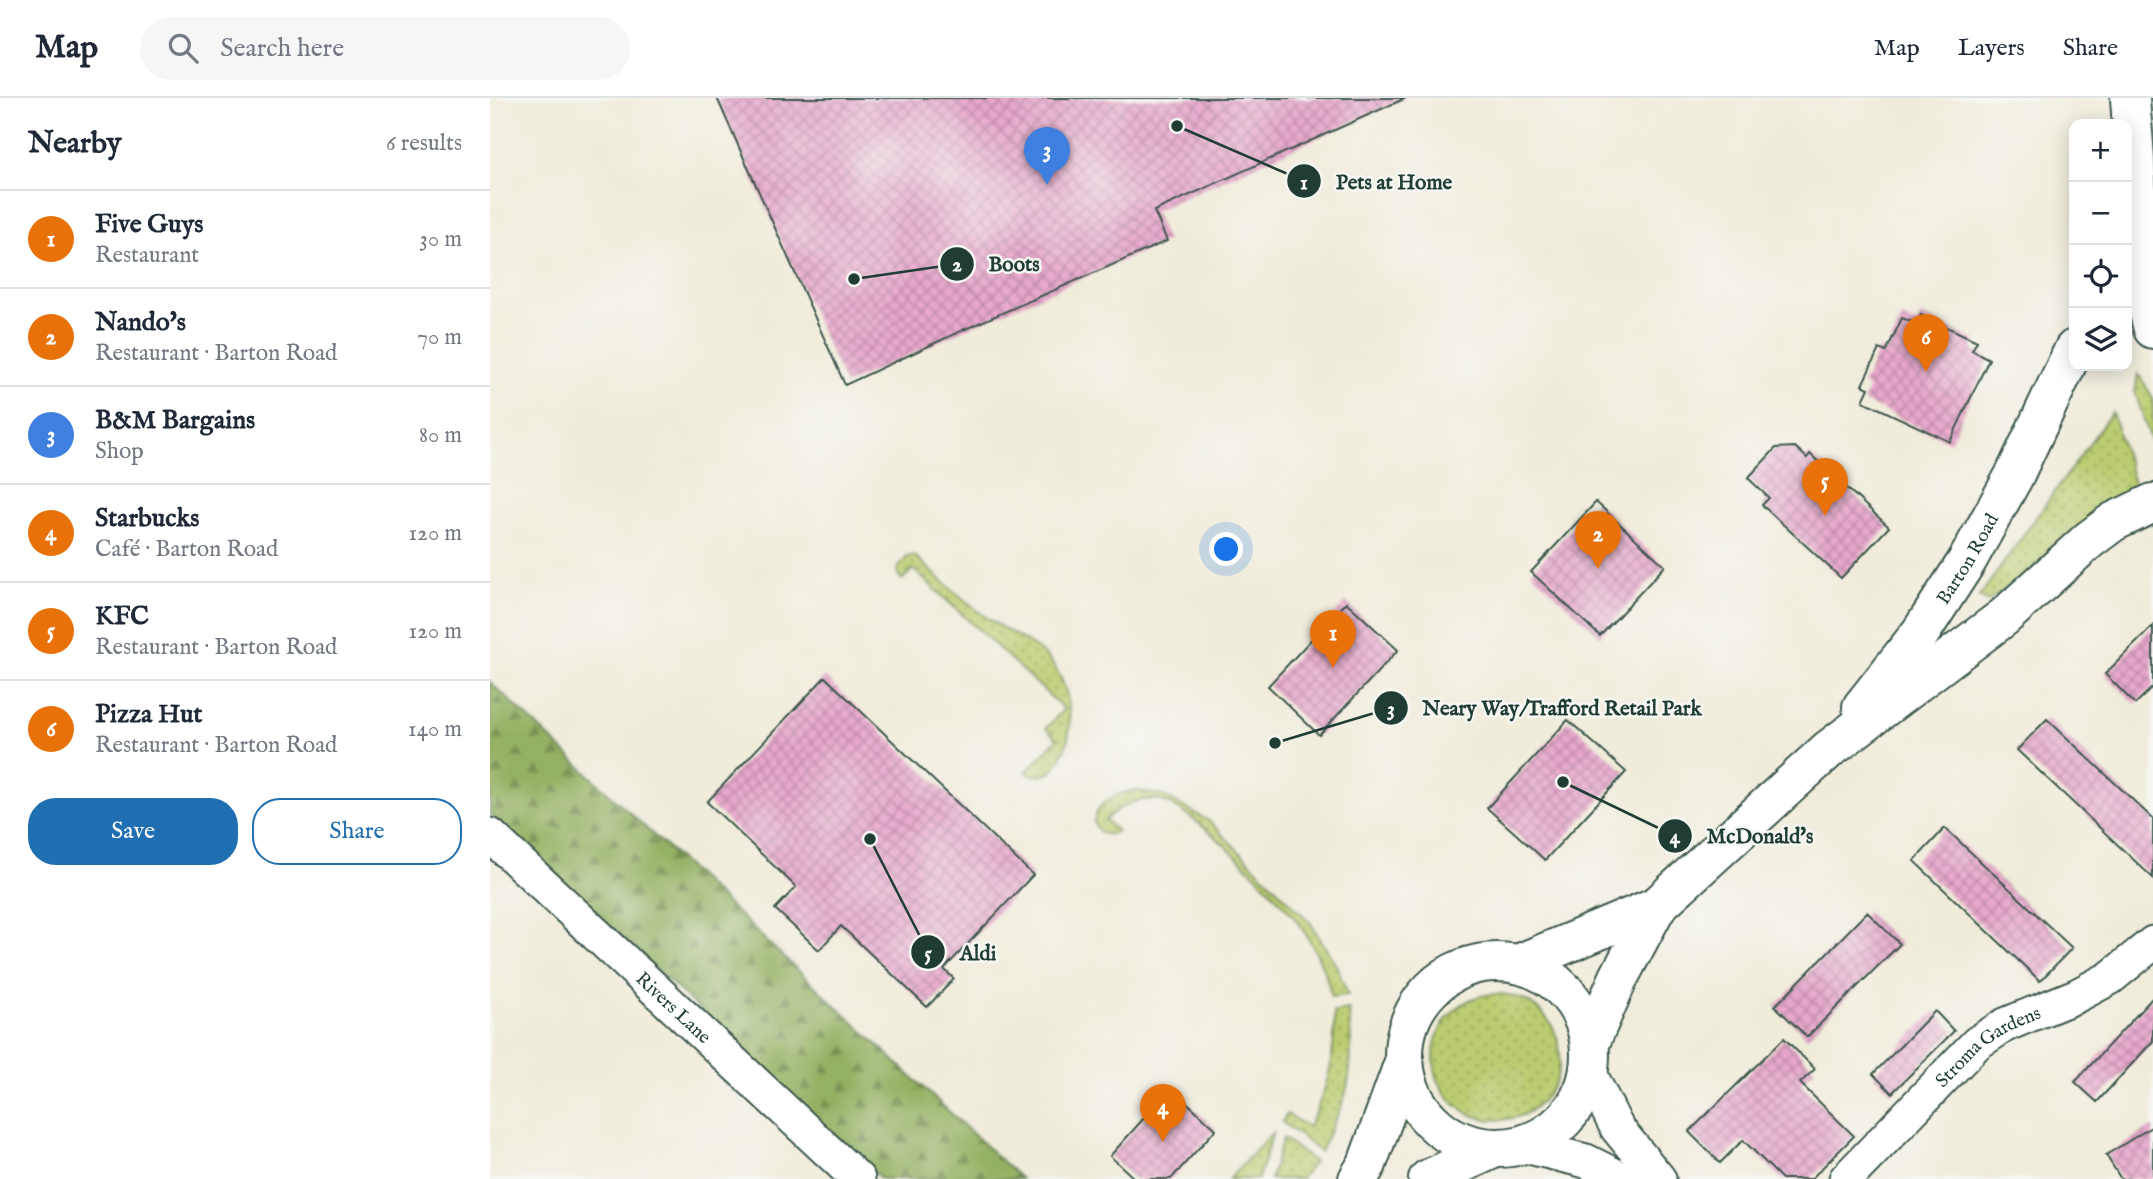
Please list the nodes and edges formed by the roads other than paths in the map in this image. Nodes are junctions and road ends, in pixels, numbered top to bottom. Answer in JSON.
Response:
{"nodes":[{"id":1,"x":2130,"y":106,"type":"edge"},
{"id":2,"x":2140,"y":237,"type":"edge"},
{"id":3,"x":2153,"y":329,"type":"edge"},
{"id":4,"x":2069,"y":360,"type":"edge"},
{"id":5,"x":2153,"y":503,"type":"edge"},
{"id":6,"x":1828,"y":750,"type":"junction"},
{"id":7,"x":490,"y":835,"type":"edge"},
{"id":8,"x":1657,"y":906,"type":"junction"},
{"id":9,"x":2153,"y":943,"type":"edge"},
{"id":10,"x":1518,"y":964,"type":"junction"},
{"id":11,"x":1589,"y":1058,"type":"junction"},
{"id":12,"x":1404,"y":1062,"type":"junction"},
{"id":13,"x":1507,"y":1147,"type":"junction"},
{"id":14,"x":858,"y":1179,"type":"edge"},
{"id":15,"x":1358,"y":1179,"type":"edge"},
{"id":16,"x":1428,"y":1179,"type":"edge"},
{"id":17,"x":1622,"y":1179,"type":"edge"},
{"id":18,"x":1659,"y":1179,"type":"edge"},
{"id":19,"x":1846,"y":1179,"type":"edge"}],
"edges":[{"from":1,"to":2,"type":"main road"},
{"from":2,"to":3,"type":"main road"},
{"from":4,"to":6,"type":"main road","name":"Barton Road"},
{"from":5,"to":6,"type":"main road","name":"Barton Road"},
{"from":6,"to":8,"type":"main road","name":"Barton Road"},
{"from":7,"to":14,"type":"street","name":"Rivers Lane"},
{"from":8,"to":10,"type":"main road","name":"Barton Road"},
{"from":8,"to":11,"type":"main road","name":"Barton Road"},
{"from":9,"to":19,"type":"street","name":"Stroma Gardens"},
{"from":10,"to":11,"type":"main road"},
{"from":10,"to":12,"type":"main road"},
{"from":11,"to":13,"type":"main road"},
{"from":11,"to":18,"type":"street"},
{"from":12,"to":13,"type":"main road"},
{"from":12,"to":15,"type":"main road"},
{"from":13,"to":16,"type":"main road"},
{"from":13,"to":17,"type":"street"}]}
